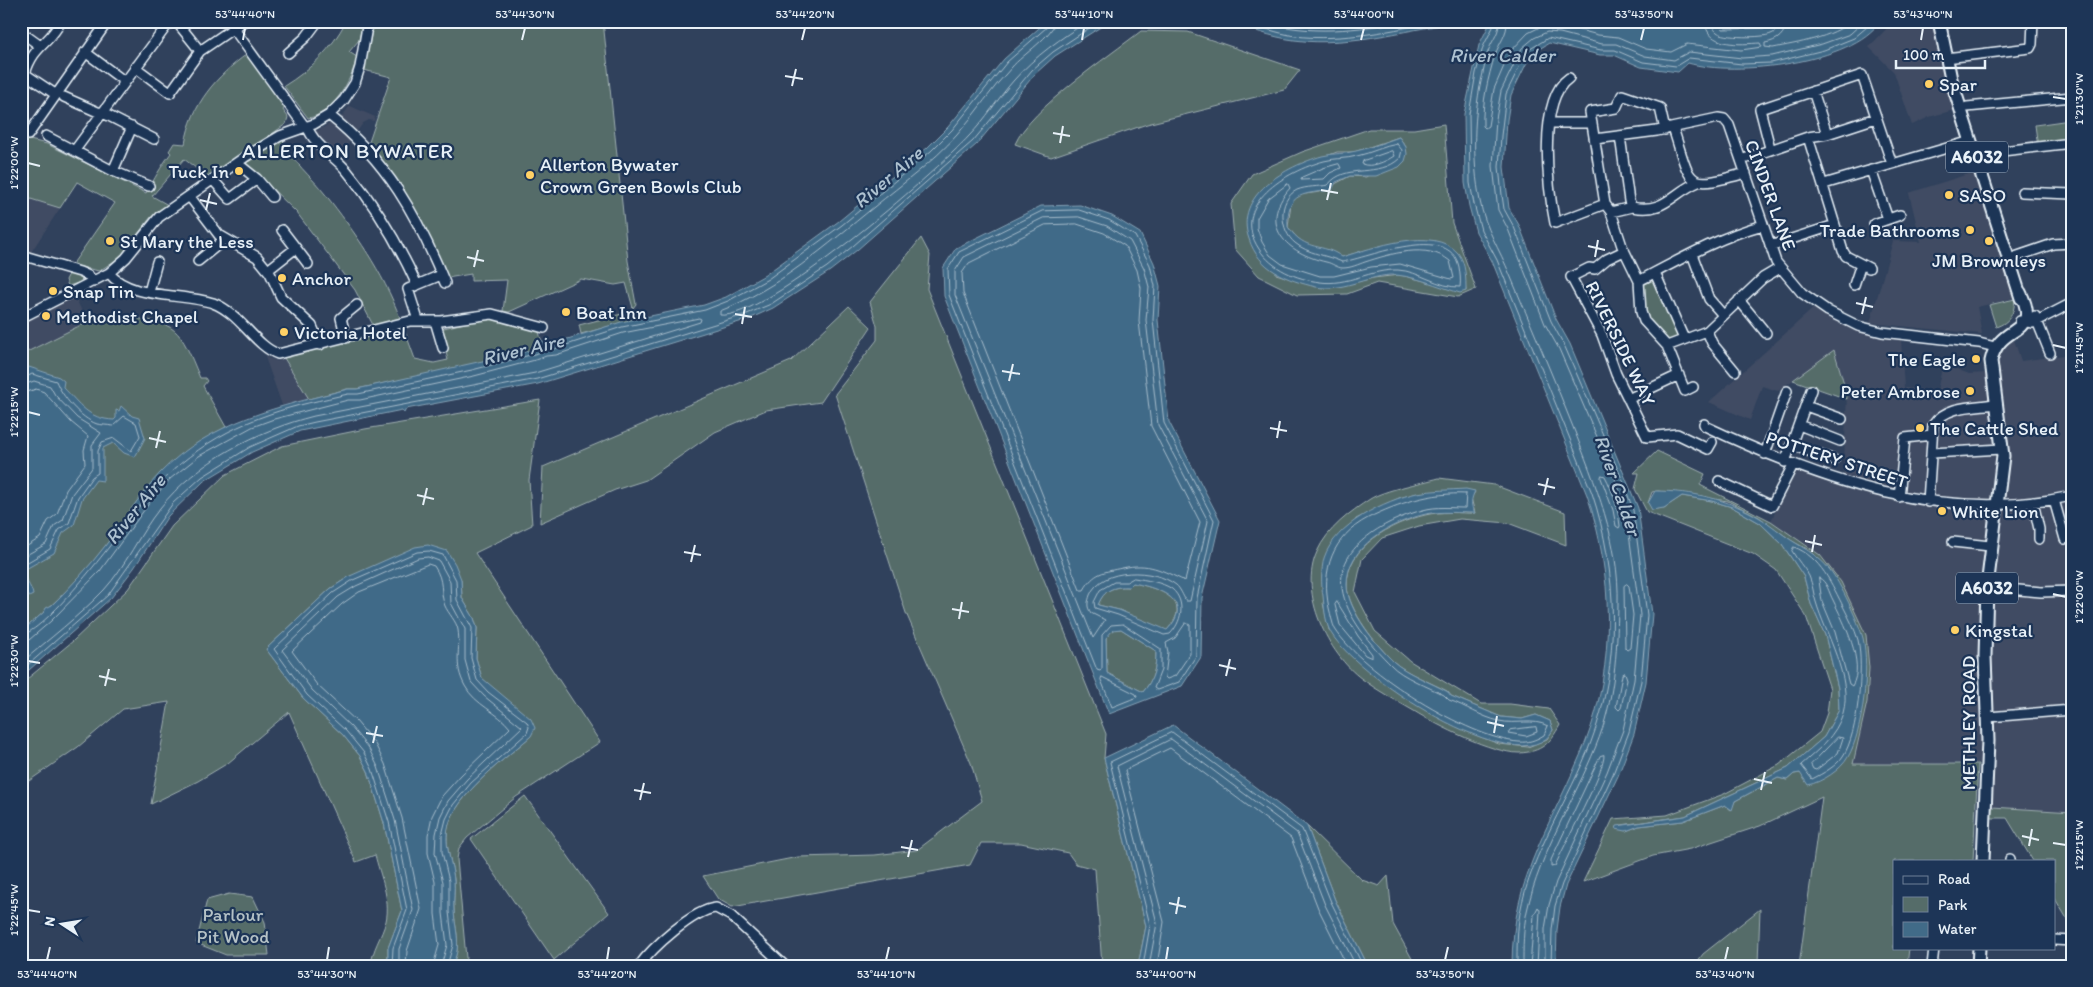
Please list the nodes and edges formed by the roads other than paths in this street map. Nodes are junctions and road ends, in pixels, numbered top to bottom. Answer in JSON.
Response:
{"nodes":[{"id":1,"x":61,"y":21,"type":"edge"},
{"id":2,"x":108,"y":21,"type":"edge"},
{"id":3,"x":244,"y":21,"type":"edge"},
{"id":4,"x":318,"y":21,"type":"edge"},
{"id":5,"x":368,"y":21,"type":"edge"},
{"id":6,"x":1939,"y":21,"type":"edge"},
{"id":7,"x":2033,"y":21,"type":"edge"},
{"id":8,"x":176,"y":22,"type":"edge"},
{"id":9,"x":231,"y":25,"type":"edge"},
{"id":10,"x":21,"y":32,"type":"edge"},
{"id":11,"x":39,"y":46,"type":"junction"},
{"id":12,"x":200,"y":51,"type":"junction"},
{"id":13,"x":86,"y":52,"type":"junction"},
{"id":14,"x":288,"y":53,"type":"dead end"},
{"id":15,"x":1946,"y":58,"type":"junction"},
{"id":16,"x":135,"y":67,"type":"junction"},
{"id":17,"x":23,"y":76,"type":"edge"},
{"id":18,"x":1569,"y":78,"type":"dead end"},
{"id":19,"x":124,"y":81,"type":"junction"},
{"id":20,"x":1813,"y":92,"type":"junction"},
{"id":21,"x":59,"y":95,"type":"junction"},
{"id":22,"x":2072,"y":97,"type":"edge"},
{"id":23,"x":1966,"y":107,"type":"dead end"},
{"id":24,"x":100,"y":113,"type":"junction"},
{"id":25,"x":329,"y":115,"type":"junction"},
{"id":26,"x":1876,"y":118,"type":"junction"},
{"id":27,"x":1550,"y":123,"type":"junction"},
{"id":28,"x":1592,"y":123,"type":"junction"},
{"id":29,"x":132,"y":127,"type":"junction"},
{"id":30,"x":306,"y":127,"type":"junction"},
{"id":31,"x":1669,"y":129,"type":"junction"},
{"id":32,"x":1827,"y":134,"type":"junction"},
{"id":33,"x":25,"y":135,"type":"edge"},
{"id":34,"x":1620,"y":136,"type":"junction"},
{"id":35,"x":1808,"y":137,"type":"junction"},
{"id":36,"x":154,"y":139,"type":"dead end"},
{"id":37,"x":1595,"y":139,"type":"junction"},
{"id":38,"x":1971,"y":141,"type":"junction"},
{"id":39,"x":2072,"y":143,"type":"edge"},
{"id":40,"x":1770,"y":148,"type":"junction"},
{"id":41,"x":75,"y":150,"type":"junction"},
{"id":42,"x":2002,"y":151,"type":"dead end"},
{"id":43,"x":1741,"y":160,"type":"junction"},
{"id":44,"x":237,"y":162,"type":"junction"},
{"id":45,"x":1892,"y":164,"type":"junction"},
{"id":46,"x":1871,"y":170,"type":"junction"},
{"id":47,"x":113,"y":171,"type":"junction"},
{"id":48,"x":1746,"y":173,"type":"junction"},
{"id":49,"x":257,"y":179,"type":"junction"},
{"id":50,"x":213,"y":180,"type":"junction"},
{"id":51,"x":1698,"y":182,"type":"junction"},
{"id":52,"x":1824,"y":184,"type":"junction"},
{"id":53,"x":149,"y":186,"type":"dead end"},
{"id":54,"x":2022,"y":192,"type":"dead end"},
{"id":55,"x":2072,"y":194,"type":"edge"},
{"id":56,"x":190,"y":197,"type":"junction"},
{"id":57,"x":272,"y":197,"type":"dead end"},
{"id":58,"x":1604,"y":204,"type":"junction"},
{"id":59,"x":1631,"y":204,"type":"junction"},
{"id":60,"x":1611,"y":212,"type":"junction"},
{"id":61,"x":1900,"y":216,"type":"dead end"},
{"id":62,"x":1888,"y":219,"type":"junction"},
{"id":63,"x":1874,"y":224,"type":"dead end"},
{"id":64,"x":1763,"y":225,"type":"junction"},
{"id":65,"x":1835,"y":225,"type":"junction"},
{"id":66,"x":282,"y":230,"type":"dead end"},
{"id":67,"x":225,"y":239,"type":"junction"},
{"id":68,"x":2072,"y":243,"type":"edge"},
{"id":69,"x":1770,"y":246,"type":"junction"},
{"id":70,"x":296,"y":248,"type":"junction"},
{"id":71,"x":1624,"y":251,"type":"junction"},
{"id":72,"x":1692,"y":254,"type":"junction"},
{"id":73,"x":21,"y":255,"type":"edge"},
{"id":74,"x":2009,"y":259,"type":"junction"},
{"id":75,"x":198,"y":261,"type":"dead end"},
{"id":76,"x":157,"y":262,"type":"dead end"},
{"id":77,"x":308,"y":264,"type":"dead end"},
{"id":78,"x":1780,"y":268,"type":"junction"},
{"id":79,"x":268,"y":270,"type":"junction"},
{"id":80,"x":109,"y":273,"type":"junction"},
{"id":81,"x":1655,"y":273,"type":"junction"},
{"id":82,"x":1639,"y":281,"type":"junction"},
{"id":83,"x":93,"y":282,"type":"junction"},
{"id":84,"x":418,"y":285,"type":"junction"},
{"id":85,"x":1854,"y":285,"type":"dead end"},
{"id":86,"x":149,"y":292,"type":"junction"},
{"id":87,"x":1739,"y":300,"type":"junction"},
{"id":88,"x":2072,"y":303,"type":"edge"},
{"id":89,"x":357,"y":305,"type":"dead end"},
{"id":90,"x":1723,"y":315,"type":"junction"},
{"id":91,"x":21,"y":318,"type":"edge"},
{"id":92,"x":418,"y":320,"type":"junction"},
{"id":93,"x":2028,"y":320,"type":"junction"},
{"id":94,"x":435,"y":321,"type":"junction"},
{"id":95,"x":544,"y":328,"type":"dead end"},
{"id":96,"x":1707,"y":331,"type":"junction"},
{"id":97,"x":1766,"y":333,"type":"dead end"},
{"id":98,"x":346,"y":338,"type":"junction"},
{"id":99,"x":1684,"y":339,"type":"junction"},
{"id":100,"x":320,"y":345,"type":"junction"},
{"id":101,"x":1667,"y":346,"type":"junction"},
{"id":102,"x":1995,"y":347,"type":"junction"},
{"id":103,"x":443,"y":348,"type":"dead end"},
{"id":104,"x":2050,"y":353,"type":"dead end"},
{"id":105,"x":1735,"y":371,"type":"dead end"},
{"id":106,"x":1679,"y":375,"type":"junction"},
{"id":107,"x":1693,"y":387,"type":"dead end"},
{"id":108,"x":1811,"y":390,"type":"dead end"},
{"id":109,"x":1787,"y":391,"type":"dead end"},
{"id":110,"x":1628,"y":399,"type":"junction"},
{"id":111,"x":1996,"y":404,"type":"junction"},
{"id":112,"x":1806,"y":406,"type":"junction"},
{"id":113,"x":1842,"y":419,"type":"dead end"},
{"id":114,"x":1704,"y":424,"type":"dead end"},
{"id":115,"x":1799,"y":425,"type":"junction"},
{"id":116,"x":1932,"y":435,"type":"junction"},
{"id":117,"x":1840,"y":441,"type":"dead end"},
{"id":118,"x":1712,"y":442,"type":"dead end"},
{"id":119,"x":1792,"y":445,"type":"junction"},
{"id":120,"x":2002,"y":449,"type":"junction"},
{"id":121,"x":1932,"y":453,"type":"junction"},
{"id":122,"x":1765,"y":454,"type":"junction"},
{"id":123,"x":1834,"y":460,"type":"dead end"},
{"id":124,"x":1789,"y":463,"type":"junction"},
{"id":125,"x":1719,"y":481,"type":"dead end"},
{"id":126,"x":2072,"y":496,"type":"edge"},
{"id":127,"x":1899,"y":497,"type":"junction"},
{"id":128,"x":2054,"y":500,"type":"junction"},
{"id":129,"x":1928,"y":502,"type":"junction"},
{"id":130,"x":2033,"y":502,"type":"junction"},
{"id":131,"x":1998,"y":504,"type":"junction"},
{"id":132,"x":2065,"y":539,"type":"dead end"},
{"id":133,"x":2040,"y":540,"type":"dead end"},
{"id":134,"x":1953,"y":542,"type":"dead end"},
{"id":135,"x":1990,"y":546,"type":"junction"},
{"id":136,"x":1987,"y":587,"type":"junction"},
{"id":137,"x":2072,"y":591,"type":"edge"},
{"id":138,"x":2072,"y":710,"type":"edge"},
{"id":139,"x":1988,"y":717,"type":"junction"},
{"id":140,"x":1983,"y":860,"type":"edge"},
{"id":141,"x":2056,"y":940,"type":"edge"},
{"id":142,"x":2072,"y":941,"type":"edge"},
{"id":143,"x":1934,"y":950,"type":"edge"},
{"id":144,"x":1979,"y":950,"type":"edge"},
{"id":145,"x":639,"y":966,"type":"edge"},
{"id":146,"x":785,"y":966,"type":"edge"},
{"id":147,"x":1932,"y":966,"type":"edge"},
{"id":148,"x":1978,"y":966,"type":"edge"}],
"edges":[{"from":1,"to":11,"type":"street"},
{"from":2,"to":13,"type":"street"},
{"from":3,"to":9,"type":"street"},
{"from":4,"to":14,"type":"street"},
{"from":5,"to":25,"type":"street"},
{"from":6,"to":15,"type":"main road","number":"A6032"},
{"from":7,"to":15,"type":"street"},
{"from":8,"to":12,"type":"street"},
{"from":8,"to":16,"type":"street"},
{"from":9,"to":12,"type":"street"},
{"from":9,"to":30,"type":"street"},
{"from":10,"to":11,"type":"street"},
{"from":11,"to":17,"type":"street"},
{"from":12,"to":16,"type":"street"},
{"from":13,"to":19,"type":"street"},
{"from":13,"to":21,"type":"street"},
{"from":15,"to":38,"type":"main road","number":"A6032"},
{"from":16,"to":19,"type":"street"},
{"from":17,"to":21,"type":"street"},
{"from":18,"to":27,"type":"street"},
{"from":19,"to":24,"type":"street"},
{"from":20,"to":26,"type":"street"},
{"from":20,"to":32,"type":"street"},
{"from":20,"to":40,"type":"street"},
{"from":21,"to":24,"type":"street"},
{"from":21,"to":33,"type":"street"},
{"from":22,"to":23,"type":"street"},
{"from":24,"to":29,"type":"street"},
{"from":24,"to":41,"type":"street"},
{"from":25,"to":30,"type":"street"},
{"from":25,"to":84,"type":"street"},
{"from":26,"to":32,"type":"street"},
{"from":26,"to":45,"type":"street"},
{"from":27,"to":28,"type":"street"},
{"from":27,"to":58,"type":"street"},
{"from":28,"to":31,"type":"street"},
{"from":28,"to":37,"type":"street"},
{"from":29,"to":36,"type":"street"},
{"from":29,"to":47,"type":"street"},
{"from":30,"to":44,"type":"street"},
{"from":30,"to":84,"type":"street"},
{"from":31,"to":34,"type":"street","name":"CINDER LANE"},
{"from":31,"to":43,"type":"street","name":"CINDER LANE"},
{"from":31,"to":51,"type":"street"},
{"from":32,"to":35,"type":"street"},
{"from":33,"to":41,"type":"street"},
{"from":34,"to":37,"type":"street","name":"CINDER LANE"},
{"from":34,"to":59,"type":"street"},
{"from":35,"to":40,"type":"street"},
{"from":35,"to":52,"type":"street"},
{"from":37,"to":58,"type":"street"},
{"from":38,"to":45,"type":"street"},
{"from":38,"to":74,"type":"main road","number":"A6032"},
{"from":39,"to":42,"type":"street"},
{"from":40,"to":43,"type":"street"},
{"from":41,"to":47,"type":"street"},
{"from":43,"to":48,"type":"street","name":"CINDER LANE"},
{"from":44,"to":49,"type":"street"},
{"from":44,"to":50,"type":"street"},
{"from":45,"to":46,"type":"street"},
{"from":46,"to":52,"type":"street"},
{"from":46,"to":62,"type":"street"},
{"from":47,"to":53,"type":"street"},
{"from":48,"to":51,"type":"street"},
{"from":48,"to":64,"type":"street","name":"CINDER LANE"},
{"from":49,"to":50,"type":"street"},
{"from":49,"to":57,"type":"street"},
{"from":50,"to":56,"type":"street"},
{"from":51,"to":59,"type":"street"},
{"from":52,"to":65,"type":"street"},
{"from":54,"to":55,"type":"street"},
{"from":56,"to":67,"type":"street"},
{"from":56,"to":80,"type":"street"},
{"from":58,"to":60,"type":"street"},
{"from":59,"to":60,"type":"street"},
{"from":60,"to":71,"type":"street"},
{"from":61,"to":62,"type":"street"},
{"from":62,"to":63,"type":"street"},
{"from":64,"to":69,"type":"street","name":"CINDER LANE"},
{"from":64,"to":72,"type":"street"},
{"from":65,"to":69,"type":"street"},
{"from":65,"to":85,"type":"street"},
{"from":66,"to":70,"type":"street"},
{"from":67,"to":75,"type":"street"},
{"from":67,"to":79,"type":"street"},
{"from":68,"to":74,"type":"street"},
{"from":69,"to":78,"type":"street","name":"CINDER LANE"},
{"from":70,"to":77,"type":"street"},
{"from":70,"to":79,"type":"street"},
{"from":71,"to":82,"type":"street"},
{"from":71,"to":110,"type":"street","name":"RIVERSIDE WAY"},
{"from":72,"to":81,"type":"street"},
{"from":72,"to":90,"type":"street"},
{"from":73,"to":83,"type":"street"},
{"from":74,"to":93,"type":"main road","number":"A6032"},
{"from":76,"to":86,"type":"street"},
{"from":78,"to":87,"type":"street"},
{"from":78,"to":102,"type":"street","name":"CINDER LANE"},
{"from":79,"to":100,"type":"street"},
{"from":80,"to":83,"type":"street"},
{"from":80,"to":86,"type":"street"},
{"from":81,"to":82,"type":"street"},
{"from":81,"to":99,"type":"street"},
{"from":82,"to":101,"type":"street"},
{"from":83,"to":91,"type":"street"},
{"from":84,"to":92,"type":"street"},
{"from":86,"to":100,"type":"street"},
{"from":87,"to":90,"type":"street"},
{"from":87,"to":97,"type":"street"},
{"from":88,"to":93,"type":"street"},
{"from":89,"to":98,"type":"street"},
{"from":90,"to":96,"type":"street"},
{"from":92,"to":94,"type":"street"},
{"from":92,"to":98,"type":"street"},
{"from":93,"to":102,"type":"main road"},
{"from":93,"to":104,"type":"street"},
{"from":94,"to":95,"type":"street"},
{"from":94,"to":103,"type":"street"},
{"from":96,"to":99,"type":"street"},
{"from":96,"to":105,"type":"street"},
{"from":98,"to":100,"type":"street"},
{"from":99,"to":101,"type":"street"},
{"from":101,"to":106,"type":"street"},
{"from":102,"to":111,"type":"main road","name":"METHLEY ROAD","number":"A6032"},
{"from":106,"to":107,"type":"street"},
{"from":106,"to":110,"type":"street"},
{"from":108,"to":112,"type":"street"},
{"from":109,"to":122,"type":"street"},
{"from":110,"to":118,"type":"street","name":"RIVERSIDE WAY"},
{"from":111,"to":116,"type":"street"},
{"from":111,"to":120,"type":"main road","name":"METHLEY ROAD","number":"A6032"},
{"from":112,"to":113,"type":"street"},
{"from":112,"to":115,"type":"street"},
{"from":114,"to":122,"type":"street","name":"POTTERY STREET"},
{"from":115,"to":117,"type":"street"},
{"from":115,"to":119,"type":"street"},
{"from":116,"to":121,"type":"street"},
{"from":116,"to":127,"type":"street"},
{"from":119,"to":123,"type":"street"},
{"from":119,"to":124,"type":"street"},
{"from":120,"to":121,"type":"street"},
{"from":120,"to":131,"type":"main road","name":"METHLEY ROAD","number":"A6032"},
{"from":121,"to":129,"type":"street"},
{"from":122,"to":124,"type":"street","name":"POTTERY STREET"},
{"from":124,"to":125,"type":"street"},
{"from":124,"to":127,"type":"street","name":"POTTERY STREET"},
{"from":126,"to":128,"type":"street","name":"POTTERY STREET"},
{"from":127,"to":129,"type":"street","name":"POTTERY STREET"},
{"from":128,"to":130,"type":"street","name":"POTTERY STREET"},
{"from":128,"to":132,"type":"street"},
{"from":129,"to":131,"type":"street","name":"POTTERY STREET"},
{"from":130,"to":131,"type":"street","name":"POTTERY STREET"},
{"from":130,"to":133,"type":"street"},
{"from":131,"to":135,"type":"main road","name":"METHLEY ROAD","number":"A6032"},
{"from":134,"to":135,"type":"street"},
{"from":135,"to":136,"type":"main road","name":"METHLEY ROAD","number":"A6032"},
{"from":136,"to":137,"type":"street"},
{"from":136,"to":139,"type":"main road","name":"METHLEY ROAD","number":"A6032"},
{"from":138,"to":139,"type":"street"},
{"from":139,"to":140,"type":"main road","name":"METHLEY ROAD","number":"A6032"},
{"from":141,"to":142,"type":"street"},
{"from":143,"to":147,"type":"street"},
{"from":144,"to":148,"type":"main road"},
{"from":145,"to":146,"type":"street"}]}
